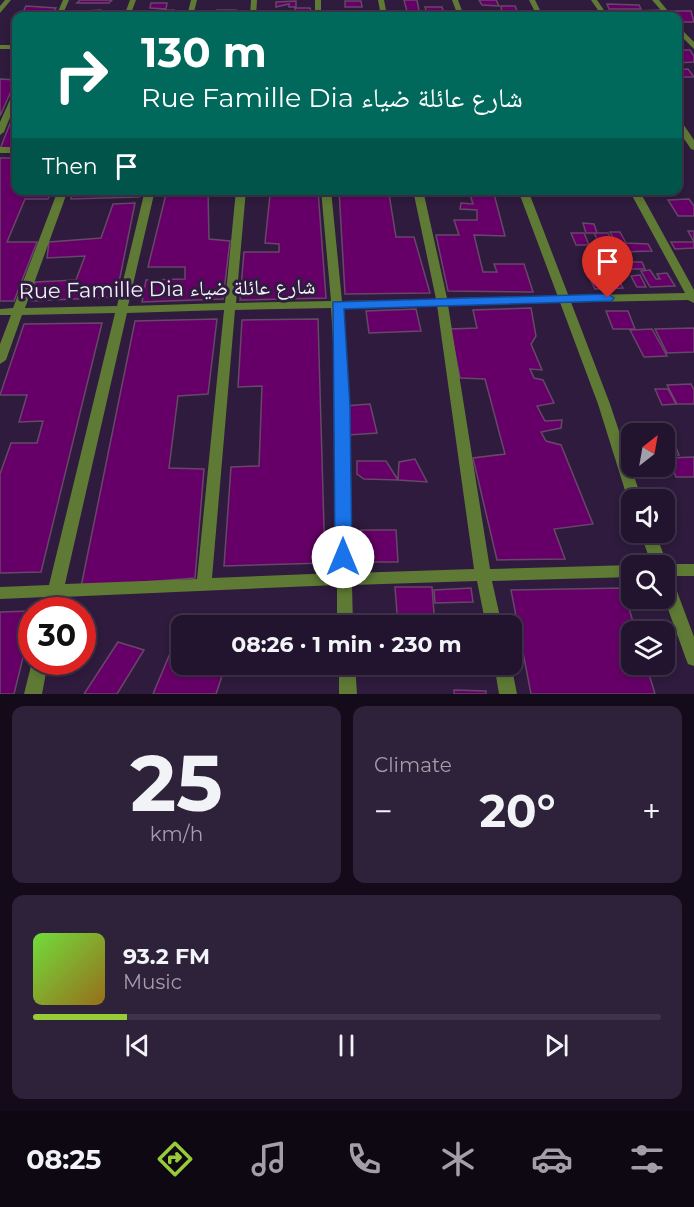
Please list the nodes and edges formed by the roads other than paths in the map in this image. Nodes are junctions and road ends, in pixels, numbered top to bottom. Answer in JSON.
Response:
{"nodes":[{"id":1,"x":8,"y":0,"type":"edge"},
{"id":2,"x":655,"y":0,"type":"edge"},
{"id":3,"x":0,"y":11,"type":"edge"},
{"id":4,"x":666,"y":12,"type":"edge"},
{"id":5,"x":686,"y":38,"type":"edge"},
{"id":6,"x":694,"y":47,"type":"edge"},
{"id":7,"x":12,"y":104,"type":"edge"},
{"id":8,"x":682,"y":128,"type":"edge"},
{"id":9,"x":0,"y":132,"type":"edge"},
{"id":10,"x":692,"y":142,"type":"edge"},
{"id":11,"x":61,"y":195,"type":"edge"},
{"id":12,"x":149,"y":195,"type":"edge"},
{"id":13,"x":241,"y":195,"type":"edge"},
{"id":14,"x":326,"y":195,"type":"edge"},
{"id":15,"x":419,"y":195,"type":"edge"},
{"id":16,"x":525,"y":195,"type":"edge"},
{"id":17,"x":637,"y":195,"type":"edge"},
{"id":18,"x":693,"y":297,"type":"edge"},
{"id":19,"x":564,"y":299,"type":"junction"},
{"id":20,"x":442,"y":302,"type":"junction"},
{"id":21,"x":337,"y":305,"type":"junction"},
{"id":22,"x":232,"y":308,"type":"junction"},
{"id":23,"x":122,"y":309,"type":"junction"},
{"id":24,"x":0,"y":312,"type":"edge"},
{"id":25,"x":18,"y":312,"type":"junction"},
{"id":26,"x":0,"y":360,"type":"edge"},
{"id":27,"x":631,"y":489,"type":"edge"},
{"id":28,"x":675,"y":570,"type":"edge"},
{"id":29,"x":694,"y":570,"type":"edge"},
{"id":30,"x":621,"y":571,"type":"edge"},
{"id":31,"x":483,"y":575,"type":"junction"},
{"id":32,"x":343,"y":579,"type":"junction"},
{"id":33,"x":204,"y":584,"type":"junction"},
{"id":34,"x":55,"y":590,"type":"junction"},
{"id":35,"x":0,"y":593,"type":"edge"},
{"id":36,"x":54,"y":597,"type":"edge"},
{"id":37,"x":675,"y":608,"type":"edge"},
{"id":38,"x":345,"y":615,"type":"edge"},
{"id":39,"x":492,"y":615,"type":"edge"},
{"id":40,"x":694,"y":660,"type":"edge"},
{"id":41,"x":37,"y":675,"type":"edge"},
{"id":42,"x":347,"y":675,"type":"edge"},
{"id":43,"x":504,"y":675,"type":"edge"},
{"id":44,"x":33,"y":694,"type":"edge"},
{"id":45,"x":348,"y":694,"type":"edge"},
{"id":46,"x":508,"y":694,"type":"edge"}],
"edges":[{"from":1,"to":3,"type":"street"},
{"from":2,"to":4,"type":"street"},
{"from":5,"to":6,"type":"street"},
{"from":7,"to":9,"type":"street"},
{"from":8,"to":10,"type":"street"},
{"from":11,"to":25,"type":"street"},
{"from":12,"to":23,"type":"street"},
{"from":13,"to":22,"type":"street"},
{"from":14,"to":21,"type":"street"},
{"from":15,"to":20,"type":"street"},
{"from":16,"to":19,"type":"street"},
{"from":17,"to":18,"type":"street"},
{"from":18,"to":19,"type":"street","name":"Rue Famille Dia شارع عائلة ضياء"},
{"from":19,"to":20,"type":"street","name":"Rue Famille Dia شارع عائلة ضياء"},
{"from":19,"to":27,"type":"street"},
{"from":20,"to":21,"type":"street","name":"Rue Famille Dia شارع عائلة ضياء"},
{"from":20,"to":31,"type":"street"},
{"from":21,"to":22,"type":"street","name":"Rue Famille Dia شارع عائلة ضياء"},
{"from":21,"to":32,"type":"street"},
{"from":22,"to":23,"type":"street","name":"Rue Famille Dia شارع عائلة ضياء"},
{"from":22,"to":33,"type":"street"},
{"from":23,"to":25,"type":"street","name":"Rue Famille Dia شارع عائلة ضياء"},
{"from":23,"to":34,"type":"street"},
{"from":24,"to":25,"type":"street","name":"Rue Famille Dia شارع عائلة ضياء"},
{"from":25,"to":26,"type":"street"},
{"from":28,"to":29,"type":"street"},
{"from":30,"to":31,"type":"street"},
{"from":31,"to":32,"type":"street"},
{"from":31,"to":39,"type":"street"},
{"from":32,"to":33,"type":"street"},
{"from":32,"to":38,"type":"street"},
{"from":33,"to":34,"type":"street"},
{"from":34,"to":35,"type":"street"},
{"from":34,"to":36,"type":"street"},
{"from":37,"to":40,"type":"street"},
{"from":41,"to":44,"type":"street"},
{"from":42,"to":45,"type":"street"},
{"from":43,"to":46,"type":"street"}]}
